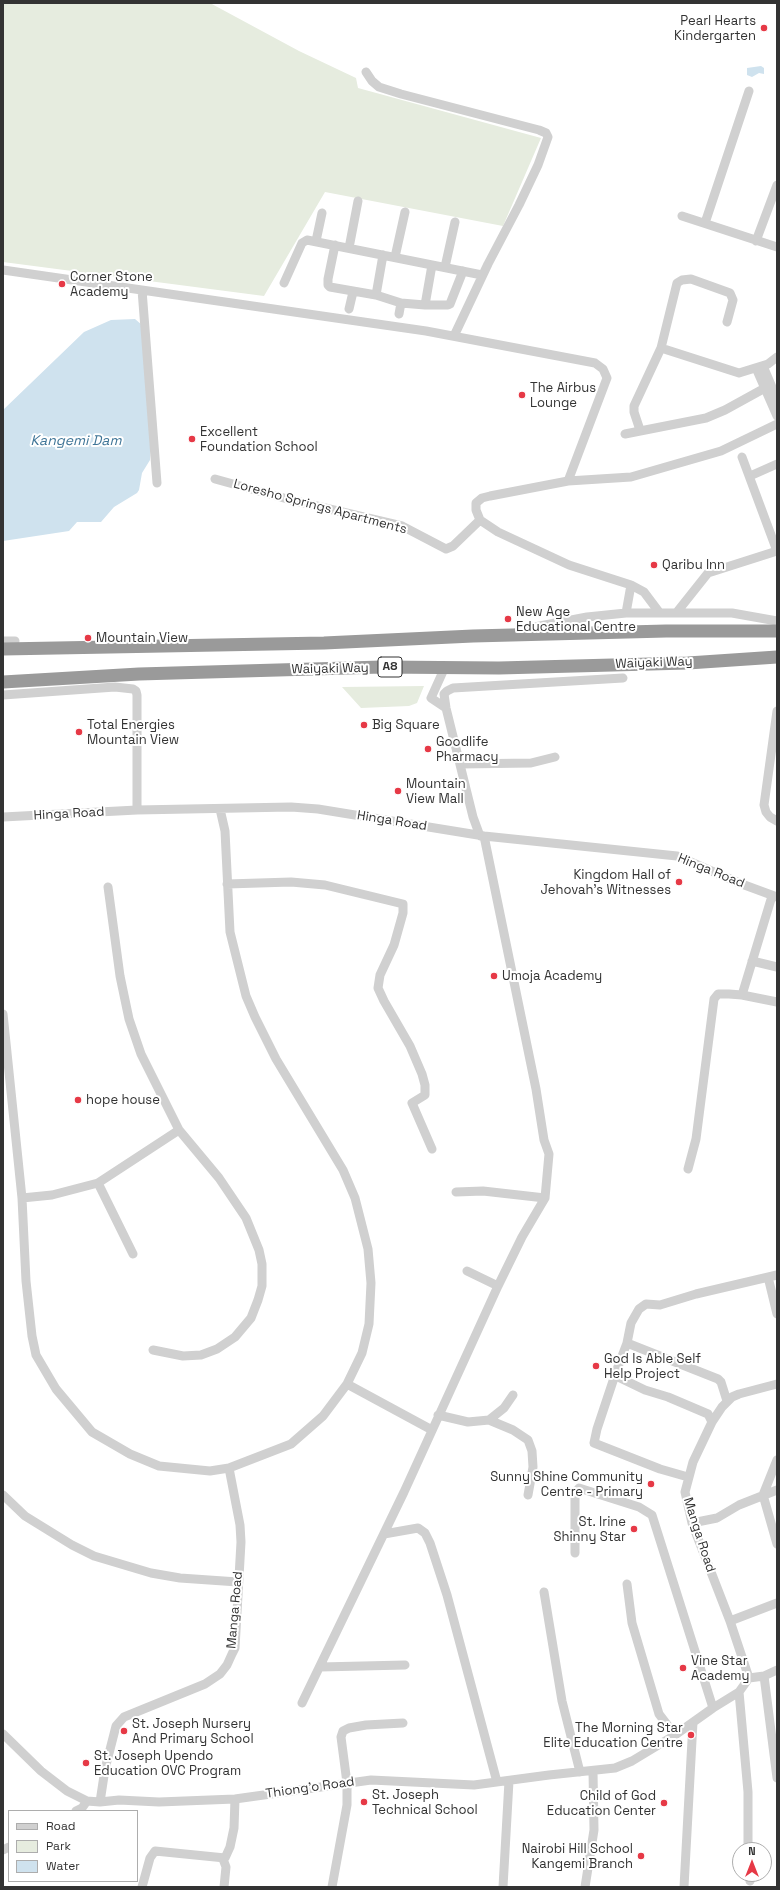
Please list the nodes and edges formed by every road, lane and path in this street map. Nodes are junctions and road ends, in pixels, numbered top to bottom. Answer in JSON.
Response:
{"nodes":[{"id":1,"x":366,"y":72,"type":"dead end"},
{"id":2,"x":748,"y":91,"type":"dead end"},
{"id":3,"x":777,"y":185,"type":"edge"},
{"id":4,"x":358,"y":201,"type":"dead end"},
{"id":5,"x":773,"y":207,"type":"edge"},
{"id":6,"x":405,"y":212,"type":"dead end"},
{"id":7,"x":322,"y":214,"type":"dead end"},
{"id":8,"x":682,"y":216,"type":"dead end"},
{"id":9,"x":455,"y":222,"type":"dead end"},
{"id":10,"x":705,"y":223,"type":"junction"},
{"id":11,"x":756,"y":240,"type":"junction"},
{"id":12,"x":316,"y":241,"type":"junction"},
{"id":13,"x":335,"y":245,"type":"junction"},
{"id":14,"x":777,"y":247,"type":"edge"},
{"id":15,"x":349,"y":248,"type":"junction"},
{"id":16,"x":383,"y":255,"type":"junction"},
{"id":17,"x":395,"y":257,"type":"junction"},
{"id":18,"x":432,"y":265,"type":"junction"},
{"id":19,"x":445,"y":268,"type":"junction"},
{"id":20,"x":3,"y":270,"type":"edge"},
{"id":21,"x":462,"y":271,"type":"junction"},
{"id":22,"x":482,"y":275,"type":"junction"},
{"id":23,"x":284,"y":283,"type":"dead end"},
{"id":24,"x":142,"y":290,"type":"junction"},
{"id":25,"x":353,"y":292,"type":"junction"},
{"id":26,"x":376,"y":296,"type":"junction"},
{"id":27,"x":401,"y":302,"type":"junction"},
{"id":28,"x":425,"y":305,"type":"junction"},
{"id":29,"x":349,"y":309,"type":"dead end"},
{"id":30,"x":399,"y":314,"type":"dead end"},
{"id":31,"x":727,"y":322,"type":"dead end"},
{"id":32,"x":454,"y":336,"type":"junction"},
{"id":33,"x":661,"y":348,"type":"junction"},
{"id":34,"x":777,"y":356,"type":"edge"},
{"id":35,"x":760,"y":367,"type":"junction"},
{"id":36,"x":773,"y":393,"type":"edge"},
{"id":37,"x":777,"y":416,"type":"edge"},
{"id":38,"x":777,"y":424,"type":"edge"},
{"id":39,"x":640,"y":430,"type":"junction"},
{"id":40,"x":625,"y":434,"type":"dead end"},
{"id":41,"x":742,"y":457,"type":"dead end"},
{"id":42,"x":777,"y":464,"type":"edge"},
{"id":43,"x":750,"y":476,"type":"junction"},
{"id":44,"x":215,"y":480,"type":"dead end"},
{"id":45,"x":568,"y":481,"type":"junction"},
{"id":46,"x":157,"y":483,"type":"dead end"},
{"id":47,"x":480,"y":520,"type":"junction"},
{"id":48,"x":777,"y":551,"type":"edge"},
{"id":49,"x":631,"y":584,"type":"junction"},
{"id":50,"x":659,"y":612,"type":"junction"},
{"id":51,"x":676,"y":612,"type":"junction"},
{"id":52,"x":626,"y":613,"type":"junction"},
{"id":53,"x":777,"y":621,"type":"edge"},
{"id":54,"x":777,"y":631,"type":"edge"},
{"id":55,"x":473,"y":636,"type":"junction"},
{"id":56,"x":3,"y":641,"type":"edge"},
{"id":57,"x":15,"y":641,"type":"dead end"},
{"id":58,"x":3,"y":649,"type":"edge"},
{"id":59,"x":777,"y":656,"type":"edge"},
{"id":60,"x":445,"y":667,"type":"junction"},
{"id":61,"x":623,"y":678,"type":"dead end"},
{"id":62,"x":115,"y":681,"type":"junction"},
{"id":63,"x":3,"y":682,"type":"edge"},
{"id":64,"x":447,"y":690,"type":"junction"},
{"id":65,"x":3,"y":695,"type":"edge"},
{"id":66,"x":446,"y":708,"type":"junction"},
{"id":67,"x":777,"y":711,"type":"edge"},
{"id":68,"x":555,"y":757,"type":"dead end"},
{"id":69,"x":460,"y":764,"type":"junction"},
{"id":70,"x":220,"y":809,"type":"junction"},
{"id":71,"x":137,"y":810,"type":"junction"},
{"id":72,"x":3,"y":817,"type":"edge"},
{"id":73,"x":777,"y":821,"type":"edge"},
{"id":74,"x":482,"y":836,"type":"junction"},
{"id":75,"x":227,"y":884,"type":"junction"},
{"id":76,"x":108,"y":887,"type":"dead end"},
{"id":77,"x":775,"y":896,"type":"edge"},
{"id":78,"x":752,"y":961,"type":"junction"},
{"id":79,"x":777,"y":967,"type":"edge"},
{"id":80,"x":742,"y":995,"type":"junction"},
{"id":81,"x":777,"y":1002,"type":"edge"},
{"id":82,"x":3,"y":1014,"type":"edge"},
{"id":83,"x":7,"y":1084,"type":"edge"},
{"id":84,"x":179,"y":1130,"type":"junction"},
{"id":85,"x":432,"y":1149,"type":"dead end"},
{"id":86,"x":688,"y":1169,"type":"dead end"},
{"id":87,"x":98,"y":1183,"type":"junction"},
{"id":88,"x":456,"y":1192,"type":"dead end"},
{"id":89,"x":22,"y":1198,"type":"junction"},
{"id":90,"x":544,"y":1198,"type":"junction"},
{"id":91,"x":133,"y":1254,"type":"dead end"},
{"id":92,"x":467,"y":1271,"type":"dead end"},
{"id":93,"x":772,"y":1276,"type":"edge"},
{"id":94,"x":498,"y":1286,"type":"junction"},
{"id":95,"x":777,"y":1314,"type":"edge"},
{"id":96,"x":627,"y":1343,"type":"junction"},
{"id":97,"x":153,"y":1350,"type":"dead end"},
{"id":98,"x":616,"y":1372,"type":"junction"},
{"id":99,"x":347,"y":1384,"type":"junction"},
{"id":100,"x":777,"y":1384,"type":"edge"},
{"id":101,"x":513,"y":1395,"type":"dead end"},
{"id":102,"x":727,"y":1401,"type":"junction"},
{"id":103,"x":438,"y":1415,"type":"junction"},
{"id":104,"x":489,"y":1420,"type":"junction"},
{"id":105,"x":712,"y":1422,"type":"junction"},
{"id":106,"x":432,"y":1430,"type":"junction"},
{"id":107,"x":777,"y":1460,"type":"edge"},
{"id":108,"x":229,"y":1468,"type":"junction"},
{"id":109,"x":688,"y":1477,"type":"junction"},
{"id":110,"x":777,"y":1490,"type":"edge"},
{"id":111,"x":3,"y":1495,"type":"edge"},
{"id":112,"x":528,"y":1495,"type":"dead end"},
{"id":113,"x":763,"y":1495,"type":"junction"},
{"id":114,"x":692,"y":1523,"type":"junction"},
{"id":115,"x":384,"y":1534,"type":"junction"},
{"id":116,"x":777,"y":1544,"type":"edge"},
{"id":117,"x":576,"y":1554,"type":"dead end"},
{"id":118,"x":238,"y":1582,"type":"junction"},
{"id":119,"x":626,"y":1584,"type":"dead end"},
{"id":120,"x":544,"y":1592,"type":"dead end"},
{"id":121,"x":777,"y":1603,"type":"edge"},
{"id":122,"x":730,"y":1621,"type":"junction"},
{"id":123,"x":405,"y":1665,"type":"dead end"},
{"id":124,"x":320,"y":1667,"type":"junction"},
{"id":125,"x":777,"y":1670,"type":"edge"},
{"id":126,"x":764,"y":1676,"type":"junction"},
{"id":127,"x":749,"y":1678,"type":"junction"},
{"id":128,"x":739,"y":1692,"type":"junction"},
{"id":129,"x":302,"y":1703,"type":"dead end"},
{"id":130,"x":713,"y":1708,"type":"junction"},
{"id":131,"x":693,"y":1722,"type":"junction"},
{"id":132,"x":403,"y":1724,"type":"dead end"},
{"id":133,"x":3,"y":1734,"type":"edge"},
{"id":134,"x":675,"y":1735,"type":"junction"},
{"id":135,"x":593,"y":1770,"type":"junction"},
{"id":136,"x":580,"y":1772,"type":"junction"},
{"id":137,"x":777,"y":1778,"type":"edge"},
{"id":138,"x":509,"y":1781,"type":"junction"},
{"id":139,"x":497,"y":1782,"type":"junction"},
{"id":140,"x":347,"y":1783,"type":"junction"},
{"id":141,"x":235,"y":1798,"type":"junction"},
{"id":142,"x":87,"y":1801,"type":"junction"},
{"id":143,"x":100,"y":1802,"type":"junction"},
{"id":144,"x":78,"y":1810,"type":"edge"},
{"id":145,"x":748,"y":1842,"type":"edge"},
{"id":146,"x":222,"y":1859,"type":"junction"},
{"id":147,"x":142,"y":1887,"type":"edge"},
{"id":148,"x":224,"y":1887,"type":"edge"},
{"id":149,"x":332,"y":1887,"type":"edge"},
{"id":150,"x":503,"y":1887,"type":"edge"},
{"id":151,"x":585,"y":1887,"type":"edge"},
{"id":152,"x":684,"y":1887,"type":"edge"}],
"edges":[{"from":1,"to":22,"type":"street"},
{"from":2,"to":10,"type":"street"},
{"from":3,"to":5,"type":"street"},
{"from":4,"to":15,"type":"street"},
{"from":5,"to":11,"type":"street"},
{"from":6,"to":17,"type":"street"},
{"from":7,"to":12,"type":"street"},
{"from":8,"to":10,"type":"street"},
{"from":9,"to":19,"type":"street"},
{"from":10,"to":11,"type":"street"},
{"from":11,"to":14,"type":"street"},
{"from":12,"to":13,"type":"street"},
{"from":12,"to":23,"type":"street"},
{"from":13,"to":15,"type":"street"},
{"from":13,"to":25,"type":"street"},
{"from":15,"to":16,"type":"street"},
{"from":16,"to":17,"type":"street"},
{"from":16,"to":26,"type":"street"},
{"from":17,"to":18,"type":"street"},
{"from":18,"to":19,"type":"street"},
{"from":18,"to":28,"type":"street"},
{"from":19,"to":21,"type":"street"},
{"from":20,"to":24,"type":"street"},
{"from":21,"to":22,"type":"street"},
{"from":21,"to":28,"type":"street"},
{"from":22,"to":32,"type":"street"},
{"from":24,"to":32,"type":"street"},
{"from":24,"to":46,"type":"street"},
{"from":25,"to":26,"type":"street"},
{"from":25,"to":29,"type":"street"},
{"from":26,"to":27,"type":"street"},
{"from":27,"to":28,"type":"street"},
{"from":27,"to":30,"type":"street"},
{"from":31,"to":33,"type":"street"},
{"from":32,"to":45,"type":"street"},
{"from":33,"to":35,"type":"street"},
{"from":33,"to":39,"type":"street"},
{"from":34,"to":35,"type":"street"},
{"from":35,"to":36,"type":"street"},
{"from":36,"to":37,"type":"street"},
{"from":36,"to":39,"type":"street"},
{"from":38,"to":45,"type":"street"},
{"from":39,"to":40,"type":"street"},
{"from":41,"to":43,"type":"street"},
{"from":42,"to":43,"type":"street"},
{"from":43,"to":48,"type":"street"},
{"from":44,"to":47,"type":"street","name":"Loresho Springs Apartments"},
{"from":45,"to":47,"type":"street"},
{"from":47,"to":49,"type":"street"},
{"from":48,"to":51,"type":"street"},
{"from":49,"to":50,"type":"street"},
{"from":49,"to":52,"type":"street"},
{"from":50,"to":51,"type":"street"},
{"from":50,"to":52,"type":"street"},
{"from":51,"to":53,"type":"street"},
{"from":52,"to":55,"type":"street"},
{"from":54,"to":55,"type":"highway","name":"Waiyaki Way","number":"A8"},
{"from":55,"to":58,"type":"highway","name":"Waiyaki Way","number":"A8"},
{"from":56,"to":57,"type":"street"},
{"from":59,"to":60,"type":"highway","name":"Waiyaki Way","number":"A8"},
{"from":60,"to":62,"type":"highway","name":"Waiyaki Way","number":"A8"},
{"from":60,"to":64,"type":"street"},
{"from":60,"to":66,"type":"street"},
{"from":61,"to":64,"type":"street"},
{"from":62,"to":63,"type":"highway","name":"Waiyaki Way","number":"A8"},
{"from":62,"to":65,"type":"street"},
{"from":62,"to":71,"type":"street"},
{"from":64,"to":66,"type":"street"},
{"from":66,"to":69,"type":"street"},
{"from":67,"to":73,"type":"street"},
{"from":68,"to":69,"type":"street"},
{"from":69,"to":74,"type":"street"},
{"from":70,"to":71,"type":"street","name":"Hinga Road"},
{"from":70,"to":74,"type":"street","name":"Hinga Road"},
{"from":70,"to":75,"type":"street"},
{"from":71,"to":72,"type":"street","name":"Hinga Road"},
{"from":74,"to":77,"type":"street","name":"Hinga Road"},
{"from":74,"to":90,"type":"street"},
{"from":75,"to":85,"type":"street"},
{"from":75,"to":99,"type":"street"},
{"from":76,"to":84,"type":"street"},
{"from":77,"to":78,"type":"street"},
{"from":78,"to":79,"type":"street"},
{"from":78,"to":80,"type":"street"},
{"from":80,"to":81,"type":"street"},
{"from":80,"to":86,"type":"street"},
{"from":82,"to":83,"type":"street"},
{"from":83,"to":89,"type":"street"},
{"from":84,"to":87,"type":"street"},
{"from":84,"to":97,"type":"street"},
{"from":87,"to":89,"type":"street"},
{"from":87,"to":91,"type":"street"},
{"from":88,"to":90,"type":"street"},
{"from":89,"to":108,"type":"street"},
{"from":90,"to":94,"type":"street"},
{"from":92,"to":94,"type":"street"},
{"from":93,"to":95,"type":"street"},
{"from":93,"to":96,"type":"street"},
{"from":94,"to":103,"type":"street"},
{"from":96,"to":98,"type":"street"},
{"from":96,"to":102,"type":"street"},
{"from":98,"to":105,"type":"street"},
{"from":98,"to":109,"type":"street"},
{"from":99,"to":106,"type":"street"},
{"from":99,"to":108,"type":"street"},
{"from":100,"to":102,"type":"street","name":"Manga Road"},
{"from":101,"to":104,"type":"street"},
{"from":102,"to":105,"type":"street","name":"Manga Road"},
{"from":103,"to":104,"type":"street"},
{"from":103,"to":106,"type":"street"},
{"from":104,"to":112,"type":"street"},
{"from":105,"to":109,"type":"street","name":"Manga Road"},
{"from":106,"to":115,"type":"street"},
{"from":107,"to":113,"type":"street"},
{"from":108,"to":118,"type":"street","name":"Manga Road"},
{"from":109,"to":114,"type":"street","name":"Manga Road"},
{"from":110,"to":113,"type":"street"},
{"from":111,"to":118,"type":"street"},
{"from":113,"to":114,"type":"street"},
{"from":113,"to":116,"type":"street"},
{"from":114,"to":122,"type":"street","name":"Manga Road"},
{"from":115,"to":124,"type":"street"},
{"from":115,"to":139,"type":"street"},
{"from":117,"to":130,"type":"street"},
{"from":118,"to":143,"type":"street","name":"Manga Road"},
{"from":119,"to":134,"type":"street"},
{"from":120,"to":136,"type":"street"},
{"from":121,"to":122,"type":"street"},
{"from":122,"to":127,"type":"street","name":"Manga Road"},
{"from":123,"to":124,"type":"street"},
{"from":124,"to":129,"type":"street"},
{"from":125,"to":126,"type":"street"},
{"from":126,"to":127,"type":"street"},
{"from":126,"to":137,"type":"street"},
{"from":127,"to":128,"type":"street","name":"Thiong'o Road"},
{"from":128,"to":130,"type":"street","name":"Thiong'o Road"},
{"from":128,"to":145,"type":"street"},
{"from":130,"to":131,"type":"street","name":"Thiong'o Road"},
{"from":131,"to":134,"type":"street","name":"Thiong'o Road"},
{"from":131,"to":152,"type":"street"},
{"from":132,"to":140,"type":"street"},
{"from":133,"to":142,"type":"street","name":"Thiong'o Road"},
{"from":134,"to":135,"type":"street","name":"Thiong'o Road"},
{"from":135,"to":136,"type":"street","name":"Thiong'o Road"},
{"from":135,"to":151,"type":"street"},
{"from":136,"to":138,"type":"street","name":"Thiong'o Road"},
{"from":138,"to":139,"type":"street","name":"Thiong'o Road"},
{"from":138,"to":150,"type":"street"},
{"from":139,"to":140,"type":"street","name":"Thiong'o Road"},
{"from":140,"to":141,"type":"street","name":"Thiong'o Road"},
{"from":140,"to":149,"type":"street"},
{"from":141,"to":143,"type":"street","name":"Thiong'o Road"},
{"from":141,"to":146,"type":"street"},
{"from":142,"to":143,"type":"street","name":"Thiong'o Road"},
{"from":142,"to":144,"type":"street"},
{"from":146,"to":147,"type":"street"},
{"from":146,"to":148,"type":"street"}]}
